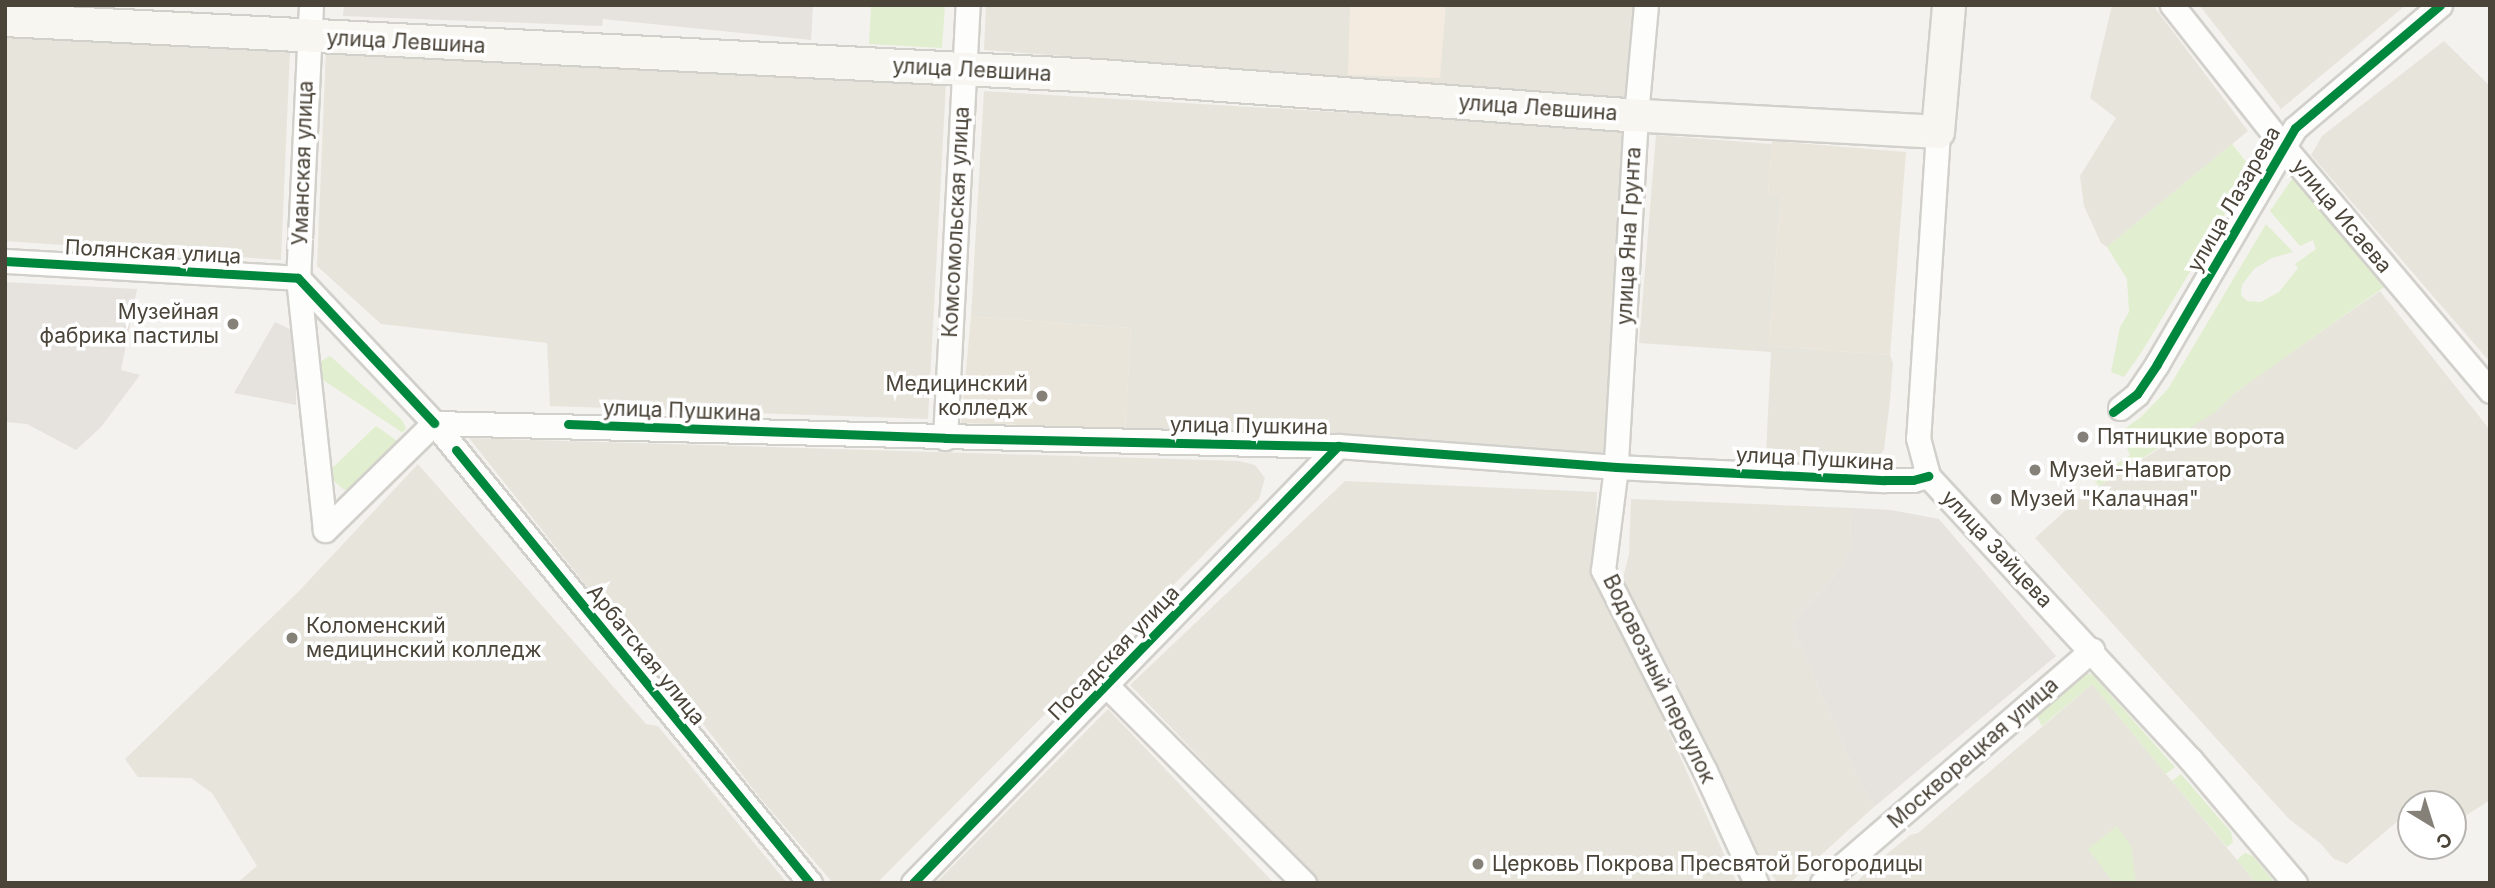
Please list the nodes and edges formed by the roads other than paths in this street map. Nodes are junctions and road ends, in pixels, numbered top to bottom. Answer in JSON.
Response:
{"nodes":[{"id":1,"x":311,"y":5,"type":"edge"},
{"id":2,"x":968,"y":5,"type":"edge"},
{"id":3,"x":1646,"y":5,"type":"edge"},
{"id":4,"x":1949,"y":5,"type":"edge"},
{"id":5,"x":2172,"y":5,"type":"edge"},
{"id":6,"x":2440,"y":5,"type":"edge"},
{"id":7,"x":5,"y":20,"type":"edge"},
{"id":8,"x":308,"y":37,"type":"junction"},
{"id":9,"x":965,"y":69,"type":"junction"},
{"id":10,"x":1636,"y":116,"type":"junction"},
{"id":11,"x":1938,"y":132,"type":"junction"},
{"id":12,"x":2284,"y":147,"type":"junction"},
{"id":13,"x":5,"y":261,"type":"edge"},
{"id":14,"x":298,"y":278,"type":"junction"},
{"id":15,"x":2490,"y":391,"type":"edge"},
{"id":16,"x":2120,"y":408,"type":"dead end"},
{"id":17,"x":434,"y":423,"type":"junction"},
{"id":18,"x":945,"y":438,"type":"junction"},
{"id":19,"x":1338,"y":446,"type":"junction"},
{"id":20,"x":1616,"y":467,"type":"junction"},
{"id":21,"x":1928,"y":476,"type":"junction"},
{"id":22,"x":2092,"y":650,"type":"junction"},
{"id":23,"x":1107,"y":686,"type":"junction"},
{"id":24,"x":810,"y":883,"type":"edge"},
{"id":25,"x":913,"y":883,"type":"edge"},
{"id":26,"x":1304,"y":883,"type":"edge"},
{"id":27,"x":1756,"y":883,"type":"edge"},
{"id":28,"x":1822,"y":883,"type":"edge"},
{"id":29,"x":2295,"y":883,"type":"edge"}],
"edges":[{"from":1,"to":8,"type":"street","name":"Уманская улица"},
{"from":2,"to":9,"type":"street","name":"Комсомольская улица"},
{"from":3,"to":10,"type":"street","name":"улица Яна Грунта"},
{"from":4,"to":11,"type":"street","name":"улица Зайцева"},
{"from":5,"to":12,"type":"street","name":"улица Исаева"},
{"from":6,"to":12,"type":"street","name":"улица Лазарева"},
{"from":7,"to":8,"type":"street","name":"улица Левшина"},
{"from":8,"to":9,"type":"street","name":"улица Левшина"},
{"from":8,"to":14,"type":"street","name":"Уманская улица"},
{"from":9,"to":10,"type":"street","name":"улица Левшина"},
{"from":9,"to":18,"type":"street","name":"Комсомольская улица"},
{"from":10,"to":11,"type":"street","name":"улица Левшина"},
{"from":10,"to":20,"type":"street","name":"улица Яна Грунта"},
{"from":11,"to":21,"type":"street","name":"улица Зайцева"},
{"from":12,"to":15,"type":"street","name":"улица Исаева"},
{"from":12,"to":16,"type":"street","name":"улица Лазарева"},
{"from":13,"to":14,"type":"street","name":"Полянская улица"},
{"from":14,"to":17,"type":"street","name":"Арбатская улица"},
{"from":14,"to":17,"type":"street","name":"Уманская улица"},
{"from":17,"to":18,"type":"street","name":"улица Пушкина"},
{"from":17,"to":24,"type":"street","name":"Арбатская улица"},
{"from":18,"to":19,"type":"street","name":"улица Пушкина"},
{"from":19,"to":20,"type":"street","name":"улица Пушкина"},
{"from":19,"to":23,"type":"street","name":"Посадская улица"},
{"from":20,"to":21,"type":"street","name":"улица Пушкина"},
{"from":20,"to":27,"type":"street","name":"Водовозный переулок"},
{"from":21,"to":22,"type":"street","name":"улица Зайцева"},
{"from":22,"to":28,"type":"street","name":"Москворецкая улица"},
{"from":22,"to":29,"type":"street","name":"улица Зайцева"},
{"from":23,"to":25,"type":"street","name":"Посадская улица"},
{"from":23,"to":26,"type":"street"}]}
